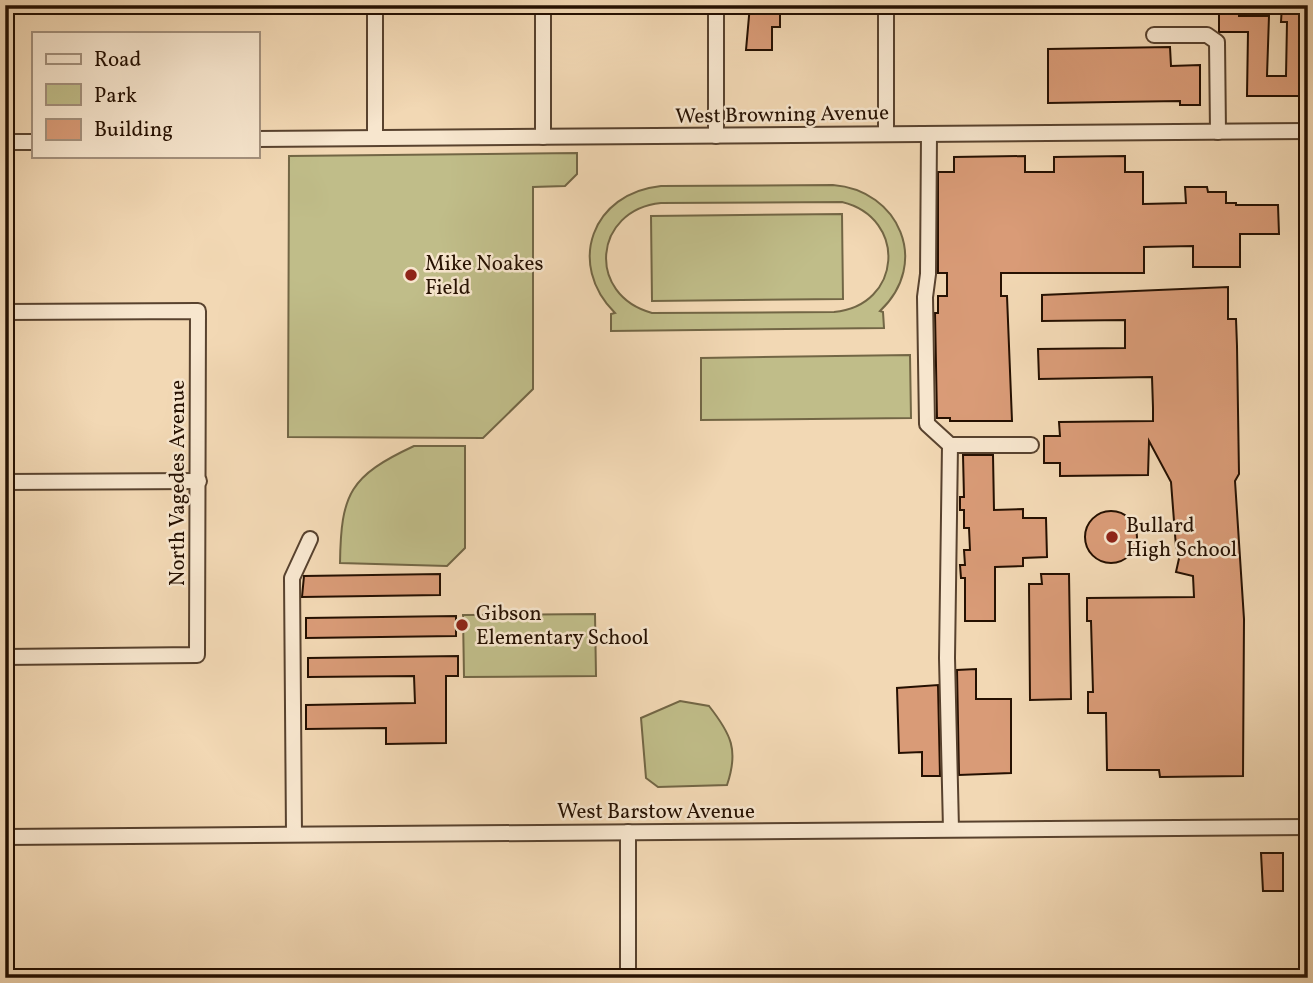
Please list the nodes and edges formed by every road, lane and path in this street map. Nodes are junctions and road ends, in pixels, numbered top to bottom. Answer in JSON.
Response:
{"nodes":[{"id":1,"x":375,"y":5,"type":"edge"},
{"id":2,"x":544,"y":5,"type":"edge"},
{"id":3,"x":716,"y":5,"type":"edge"},
{"id":4,"x":886,"y":5,"type":"edge"},
{"id":5,"x":1154,"y":35,"type":"dead end"},
{"id":6,"x":1308,"y":131,"type":"edge"},
{"id":7,"x":1218,"y":132,"type":"junction"},
{"id":8,"x":886,"y":134,"type":"junction"},
{"id":9,"x":929,"y":134,"type":"junction"},
{"id":10,"x":716,"y":136,"type":"junction"},
{"id":11,"x":375,"y":137,"type":"junction"},
{"id":12,"x":543,"y":137,"type":"junction"},
{"id":13,"x":259,"y":139,"type":"edge"},
{"id":14,"x":5,"y":142,"type":"edge"},
{"id":15,"x":32,"y":142,"type":"edge"},
{"id":16,"x":5,"y":312,"type":"edge"},
{"id":17,"x":1031,"y":444,"type":"dead end"},
{"id":18,"x":950,"y":445,"type":"junction"},
{"id":19,"x":199,"y":481,"type":"junction"},
{"id":20,"x":5,"y":482,"type":"edge"},
{"id":21,"x":310,"y":539,"type":"dead end"},
{"id":22,"x":5,"y":657,"type":"edge"},
{"id":23,"x":1308,"y":827,"type":"edge"},
{"id":24,"x":951,"y":829,"type":"junction"},
{"id":25,"x":628,"y":832,"type":"junction"},
{"id":26,"x":294,"y":834,"type":"junction"},
{"id":27,"x":5,"y":837,"type":"edge"},
{"id":28,"x":628,"y":978,"type":"edge"}],
"edges":[{"from":1,"to":11,"type":"street"},
{"from":2,"to":12,"type":"street"},
{"from":3,"to":10,"type":"street"},
{"from":4,"to":8,"type":"street"},
{"from":5,"to":7,"type":"street"},
{"from":6,"to":7,"type":"street","name":"West Browning Avenue"},
{"from":7,"to":9,"type":"street","name":"West Browning Avenue"},
{"from":8,"to":9,"type":"street","name":"West Browning Avenue"},
{"from":8,"to":10,"type":"street","name":"West Browning Avenue"},
{"from":9,"to":18,"type":"street"},
{"from":10,"to":12,"type":"street","name":"West Browning Avenue"},
{"from":11,"to":12,"type":"street","name":"West Browning Avenue"},
{"from":11,"to":13,"type":"street","name":"West Browning Avenue"},
{"from":14,"to":15,"type":"street"},
{"from":16,"to":19,"type":"street","name":"North Vagedes Avenue"},
{"from":17,"to":18,"type":"street"},
{"from":18,"to":24,"type":"street"},
{"from":19,"to":20,"type":"street"},
{"from":19,"to":22,"type":"street","name":"North Vagedes Avenue"},
{"from":21,"to":26,"type":"street"},
{"from":23,"to":24,"type":"street","name":"West Barstow Avenue"},
{"from":24,"to":25,"type":"street","name":"West Barstow Avenue"},
{"from":25,"to":26,"type":"street","name":"West Barstow Avenue"},
{"from":25,"to":28,"type":"street"},
{"from":26,"to":27,"type":"street","name":"West Barstow Avenue"}]}
